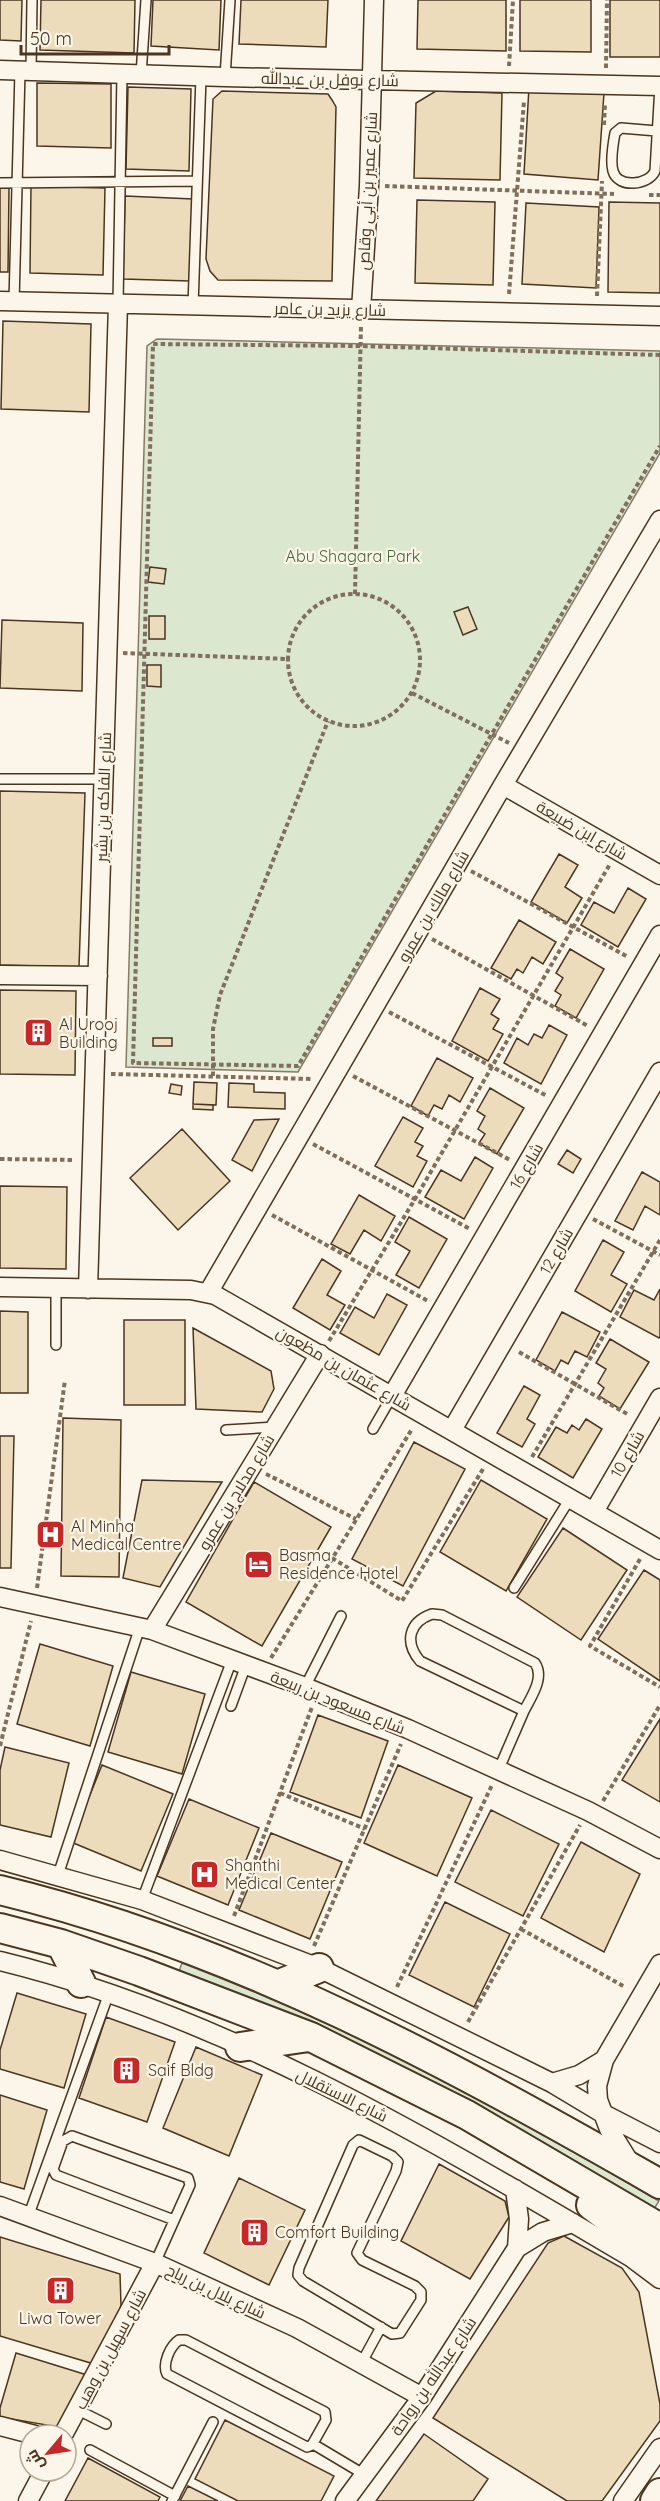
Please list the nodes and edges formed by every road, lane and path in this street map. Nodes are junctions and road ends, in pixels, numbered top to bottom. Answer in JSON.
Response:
{"nodes":[{"id":1,"x":32,"y":0,"type":"edge"},
{"id":2,"x":146,"y":0,"type":"edge"},
{"id":3,"x":230,"y":0,"type":"edge"},
{"id":4,"x":374,"y":0,"type":"edge"},
{"id":5,"x":513,"y":0,"type":"edge"},
{"id":6,"x":607,"y":0,"type":"edge"},
{"id":7,"x":0,"y":70,"type":"edge"},
{"id":8,"x":26,"y":71,"type":"junction"},
{"id":9,"x":122,"y":74,"type":"junction"},
{"id":10,"x":141,"y":75,"type":"junction"},
{"id":11,"x":201,"y":77,"type":"junction"},
{"id":12,"x":225,"y":77,"type":"junction"},
{"id":13,"x":372,"y":79,"type":"junction"},
{"id":14,"x":517,"y":82,"type":"junction"},
{"id":15,"x":605,"y":84,"type":"junction"},
{"id":16,"x":660,"y":86,"type":"edge"},
{"id":17,"x":604,"y":128,"type":"dead end"},
{"id":18,"x":657,"y":131,"type":"junction"},
{"id":19,"x":602,"y":171,"type":"dead end"},
{"id":20,"x":197,"y":181,"type":"junction"},
{"id":21,"x":120,"y":182,"type":"junction"},
{"id":22,"x":0,"y":183,"type":"edge"},
{"id":23,"x":17,"y":183,"type":"junction"},
{"id":24,"x":369,"y":186,"type":"junction"},
{"id":25,"x":518,"y":191,"type":"junction"},
{"id":26,"x":601,"y":193,"type":"junction"},
{"id":27,"x":625,"y":194,"type":"dead end"},
{"id":28,"x":648,"y":195,"type":"dead end"},
{"id":29,"x":660,"y":195,"type":"edge"},
{"id":30,"x":7,"y":301,"type":"edge"},
{"id":31,"x":118,"y":304,"type":"junction"},
{"id":32,"x":192,"y":306,"type":"junction"},
{"id":33,"x":361,"y":310,"type":"junction"},
{"id":34,"x":508,"y":313,"type":"junction"},
{"id":35,"x":597,"y":315,"type":"junction"},
{"id":36,"x":660,"y":316,"type":"edge"},
{"id":37,"x":360,"y":346,"type":"junction"},
{"id":38,"x":660,"y":355,"type":"edge"},
{"id":39,"x":660,"y":446,"type":"edge"},
{"id":40,"x":660,"y":520,"type":"edge"},
{"id":41,"x":355,"y":594,"type":"junction"},
{"id":42,"x":108,"y":653,"type":"junction"},
{"id":43,"x":144,"y":654,"type":"junction"},
{"id":44,"x":288,"y":659,"type":"junction"},
{"id":45,"x":412,"y":693,"type":"junction"},
{"id":46,"x":328,"y":721,"type":"junction"},
{"id":47,"x":491,"y":734,"type":"junction"},
{"id":48,"x":523,"y":751,"type":"junction"},
{"id":49,"x":0,"y":779,"type":"edge"},
{"id":50,"x":104,"y":779,"type":"junction"},
{"id":51,"x":503,"y":785,"type":"junction"},
{"id":52,"x":618,"y":851,"type":"junction"},
{"id":53,"x":457,"y":863,"type":"junction"},
{"id":54,"x":660,"y":875,"type":"edge"},
{"id":55,"x":572,"y":927,"type":"junction"},
{"id":56,"x":418,"y":931,"type":"junction"},
{"id":57,"x":660,"y":935,"type":"edge"},
{"id":58,"x":643,"y":965,"type":"junction"},
{"id":59,"x":0,"y":975,"type":"edge"},
{"id":60,"x":98,"y":976,"type":"junction"},
{"id":61,"x":533,"y":996,"type":"junction"},
{"id":62,"x":376,"y":1005,"type":"junction"},
{"id":63,"x":602,"y":1034,"type":"junction"},
{"id":64,"x":213,"y":1063,"type":"junction"},
{"id":65,"x":492,"y":1067,"type":"junction"},
{"id":66,"x":660,"y":1072,"type":"edge"},
{"id":67,"x":95,"y":1073,"type":"junction"},
{"id":68,"x":335,"y":1074,"type":"junction"},
{"id":69,"x":213,"y":1076,"type":"junction"},
{"id":70,"x":562,"y":1104,"type":"junction"},
{"id":71,"x":456,"y":1131,"type":"junction"},
{"id":72,"x":299,"y":1136,"type":"junction"},
{"id":73,"x":0,"y":1158,"type":"edge"},
{"id":74,"x":92,"y":1160,"type":"junction"},
{"id":75,"x":524,"y":1168,"type":"junction"},
{"id":76,"x":415,"y":1199,"type":"junction"},
{"id":77,"x":258,"y":1207,"type":"junction"},
{"id":78,"x":579,"y":1212,"type":"junction"},
{"id":79,"x":484,"y":1237,"type":"junction"},
{"id":80,"x":660,"y":1240,"type":"edge"},
{"id":81,"x":653,"y":1251,"type":"junction"},
{"id":82,"x":660,"y":1255,"type":"edge"},
{"id":83,"x":373,"y":1271,"type":"junction"},
{"id":84,"x":0,"y":1287,"type":"edge"},
{"id":85,"x":56,"y":1289,"type":"junction"},
{"id":86,"x":88,"y":1289,"type":"junction"},
{"id":87,"x":208,"y":1293,"type":"junction"},
{"id":88,"x":442,"y":1309,"type":"junction"},
{"id":89,"x":502,"y":1343,"type":"junction"},
{"id":90,"x":56,"y":1345,"type":"dead end"},
{"id":91,"x":320,"y":1354,"type":"junction"},
{"id":92,"x":65,"y":1380,"type":"dead end"},
{"id":93,"x":575,"y":1384,"type":"junction"},
{"id":94,"x":392,"y":1396,"type":"junction"},
{"id":95,"x":660,"y":1398,"type":"edge"},
{"id":96,"x":422,"y":1413,"type":"junction"},
{"id":97,"x":645,"y":1424,"type":"junction"},
{"id":98,"x":276,"y":1427,"type":"junction"},
{"id":99,"x":226,"y":1430,"type":"dead end"},
{"id":100,"x":373,"y":1430,"type":"dead end"},
{"id":101,"x":452,"y":1430,"type":"junction"},
{"id":102,"x":493,"y":1453,"type":"junction"},
{"id":103,"x":252,"y":1467,"type":"junction"},
{"id":104,"x":525,"y":1471,"type":"junction"},
{"id":105,"x":571,"y":1497,"type":"junction"},
{"id":106,"x":595,"y":1510,"type":"junction"},
{"id":107,"x":356,"y":1519,"type":"junction"},
{"id":108,"x":656,"y":1544,"type":"edge"},
{"id":109,"x":332,"y":1558,"type":"junction"},
{"id":110,"x":513,"y":1588,"type":"dead end"},
{"id":111,"x":0,"y":1597,"type":"edge"},
{"id":112,"x":35,"y":1605,"type":"junction"},
{"id":113,"x":341,"y":1616,"type":"dead end"},
{"id":114,"x":146,"y":1629,"type":"junction"},
{"id":115,"x":247,"y":1666,"type":"junction"},
{"id":116,"x":660,"y":1686,"type":"edge"},
{"id":117,"x":312,"y":1690,"type":"junction"},
{"id":118,"x":660,"y":1705,"type":"edge"},
{"id":119,"x":231,"y":1706,"type":"dead end"},
{"id":120,"x":524,"y":1711,"type":"junction"},
{"id":121,"x":408,"y":1729,"type":"junction"},
{"id":122,"x":0,"y":1746,"type":"edge"},
{"id":123,"x":498,"y":1771,"type":"junction"},
{"id":124,"x":280,"y":1793,"type":"junction"},
{"id":125,"x":592,"y":1813,"type":"junction"},
{"id":126,"x":365,"y":1828,"type":"junction"},
{"id":127,"x":660,"y":1849,"type":"edge"},
{"id":128,"x":0,"y":1860,"type":"edge"},
{"id":129,"x":58,"y":1875,"type":"junction"},
{"id":130,"x":1,"y":1889,"type":"edge"},
{"id":131,"x":142,"y":1900,"type":"junction"},
{"id":132,"x":113,"y":1920,"type":"junction"},
{"id":133,"x":521,"y":1929,"type":"junction"},
{"id":134,"x":6,"y":1930,"type":"edge"},
{"id":135,"x":228,"y":1931,"type":"junction"},
{"id":136,"x":61,"y":1944,"type":"junction"},
{"id":137,"x":0,"y":1961,"type":"edge"},
{"id":138,"x":660,"y":1964,"type":"edge"},
{"id":139,"x":313,"y":1965,"type":"junction"},
{"id":140,"x":81,"y":1983,"type":"junction"},
{"id":141,"x":277,"y":1985,"type":"junction"},
{"id":142,"x":109,"y":1993,"type":"junction"},
{"id":143,"x":641,"y":1996,"type":"junction"},
{"id":144,"x":390,"y":2002,"type":"junction"},
{"id":145,"x":311,"y":2037,"type":"junction"},
{"id":146,"x":460,"y":2037,"type":"junction"},
{"id":147,"x":240,"y":2047,"type":"junction"},
{"id":148,"x":604,"y":2060,"type":"junction"},
{"id":149,"x":552,"y":2083,"type":"junction"},
{"id":150,"x":602,"y":2113,"type":"junction"},
{"id":151,"x":660,"y":2144,"type":"edge"},
{"id":152,"x":649,"y":2177,"type":"edge"},
{"id":153,"x":574,"y":2178,"type":"junction"},
{"id":154,"x":515,"y":2189,"type":"junction"},
{"id":155,"x":0,"y":2206,"type":"edge"},
{"id":156,"x":28,"y":2217,"type":"junction"},
{"id":157,"x":174,"y":2220,"type":"junction"},
{"id":158,"x":573,"y":2223,"type":"junction"},
{"id":159,"x":660,"y":2228,"type":"edge"},
{"id":160,"x":517,"y":2248,"type":"junction"},
{"id":161,"x":660,"y":2257,"type":"edge"},
{"id":162,"x":155,"y":2262,"type":"junction"},
{"id":163,"x":660,"y":2279,"type":"edge"},
{"id":164,"x":381,"y":2327,"type":"junction"},
{"id":165,"x":362,"y":2362,"type":"junction"},
{"id":166,"x":422,"y":2397,"type":"junction"},
{"id":167,"x":78,"y":2410,"type":"junction"},
{"id":168,"x":213,"y":2422,"type":"dead end"},
{"id":169,"x":70,"y":2423,"type":"edge"},
{"id":170,"x":106,"y":2424,"type":"dead end"},
{"id":171,"x":0,"y":2426,"type":"edge"},
{"id":172,"x":18,"y":2431,"type":"edge"},
{"id":173,"x":314,"y":2444,"type":"junction"},
{"id":174,"x":660,"y":2448,"type":"edge"},
{"id":175,"x":90,"y":2450,"type":"dead end"},
{"id":176,"x":365,"y":2475,"type":"junction"},
{"id":177,"x":38,"y":2483,"type":"edge"},
{"id":178,"x":660,"y":2493,"type":"edge"},
{"id":179,"x":173,"y":2498,"type":"edge"},
{"id":180,"x":28,"y":2501,"type":"edge"},
{"id":181,"x":345,"y":2501,"type":"edge"},
{"id":182,"x":623,"y":2501,"type":"edge"},
{"id":183,"x":655,"y":2501,"type":"edge"}],
"edges":[{"from":1,"to":8,"type":"lane"},
{"from":2,"to":10,"type":"lane"},
{"from":3,"to":12,"type":"lane"},
{"from":4,"to":13,"type":"street","name":"شارع عمير بن أبي وقاص"},
{"from":5,"to":14,"type":"path"},
{"from":6,"to":15,"type":"path"},
{"from":7,"to":8,"type":"street","name":"شارع نوفل بن عبدالله"},
{"from":8,"to":9,"type":"street","name":"شارع نوفل بن عبدالله"},
{"from":8,"to":23,"type":"lane"},
{"from":9,"to":10,"type":"street","name":"شارع نوفل بن عبدالله"},
{"from":9,"to":21,"type":"lane"},
{"from":10,"to":11,"type":"street","name":"شارع نوفل بن عبدالله"},
{"from":11,"to":12,"type":"street","name":"شارع نوفل بن عبدالله"},
{"from":11,"to":20,"type":"lane"},
{"from":12,"to":13,"type":"street","name":"شارع نوفل بن عبدالله"},
{"from":13,"to":14,"type":"street","name":"شارع نوفل بن عبدالله"},
{"from":13,"to":24,"type":"street","name":"شارع عمير بن أبي وقاص"},
{"from":14,"to":15,"type":"street","name":"شارع نوفل بن عبدالله"},
{"from":14,"to":25,"type":"path"},
{"from":15,"to":16,"type":"street","name":"شارع نوفل بن عبدالله"},
{"from":15,"to":17,"type":"path"},
{"from":16,"to":18,"type":"lane"},
{"from":18,"to":18,"type":"lane"},
{"from":19,"to":26,"type":"path"},
{"from":20,"to":21,"type":"lane"},
{"from":20,"to":32,"type":"lane"},
{"from":21,"to":23,"type":"lane"},
{"from":21,"to":31,"type":"lane"},
{"from":22,"to":23,"type":"lane"},
{"from":23,"to":30,"type":"lane"},
{"from":24,"to":25,"type":"path"},
{"from":24,"to":33,"type":"street","name":"شارع عمير بن أبي وقاص"},
{"from":25,"to":26,"type":"path"},
{"from":25,"to":34,"type":"path"},
{"from":26,"to":27,"type":"path"},
{"from":26,"to":35,"type":"path"},
{"from":28,"to":29,"type":"path"},
{"from":30,"to":31,"type":"street","name":"شارع يزيد بن عامر"},
{"from":31,"to":32,"type":"street","name":"شارع يزيد بن عامر"},
{"from":31,"to":42,"type":"street","name":"شارع الفاكه بن بشير"},
{"from":32,"to":33,"type":"street","name":"شارع يزيد بن عامر"},
{"from":33,"to":34,"type":"street","name":"شارع يزيد بن عامر"},
{"from":33,"to":37,"type":"path"},
{"from":34,"to":35,"type":"street","name":"شارع يزيد بن عامر"},
{"from":35,"to":36,"type":"street","name":"شارع يزيد بن عامر"},
{"from":37,"to":38,"type":"path"},
{"from":37,"to":41,"type":"path"},
{"from":37,"to":43,"type":"path"},
{"from":39,"to":47,"type":"path"},
{"from":40,"to":48,"type":"street","name":"شارع مالك بن عمرو"},
{"from":41,"to":44,"type":"path"},
{"from":41,"to":45,"type":"path"},
{"from":42,"to":43,"type":"path"},
{"from":42,"to":50,"type":"street","name":"شارع الفاكه بن بشير"},
{"from":43,"to":44,"type":"path"},
{"from":43,"to":64,"type":"path"},
{"from":44,"to":46,"type":"path"},
{"from":45,"to":46,"type":"path"},
{"from":45,"to":47,"type":"path"},
{"from":46,"to":64,"type":"path"},
{"from":47,"to":48,"type":"path"},
{"from":47,"to":64,"type":"path"},
{"from":48,"to":51,"type":"street","name":"شارع مالك بن عمرو"},
{"from":49,"to":50,"type":"lane"},
{"from":50,"to":60,"type":"street","name":"شارع الفاكه بن بشير"},
{"from":51,"to":52,"type":"street","name":"شارع ابن ضبيعة"},
{"from":51,"to":53,"type":"street","name":"شارع مالك بن عمرو"},
{"from":52,"to":54,"type":"street","name":"شارع ابن ضبيعة"},
{"from":52,"to":55,"type":"path"},
{"from":53,"to":55,"type":"path"},
{"from":53,"to":56,"type":"street","name":"شارع مالك بن عمرو"},
{"from":55,"to":58,"type":"path"},
{"from":55,"to":61,"type":"path"},
{"from":56,"to":61,"type":"path"},
{"from":56,"to":62,"type":"street","name":"شارع مالك بن عمرو"},
{"from":57,"to":58,"type":"street","name":"شارع 16"},
{"from":58,"to":63,"type":"street","name":"شارع 16"},
{"from":59,"to":60,"type":"street"},
{"from":60,"to":67,"type":"street","name":"شارع الفاكه بن بشير"},
{"from":61,"to":63,"type":"path"},
{"from":61,"to":65,"type":"path"},
{"from":62,"to":65,"type":"path"},
{"from":62,"to":68,"type":"street","name":"شارع مالك بن عمرو"},
{"from":63,"to":70,"type":"street","name":"شارع 16"},
{"from":64,"to":69,"type":"path"},
{"from":65,"to":70,"type":"path"},
{"from":65,"to":71,"type":"path"},
{"from":66,"to":78,"type":"street","name":"شارع 12"},
{"from":67,"to":69,"type":"path"},
{"from":67,"to":74,"type":"street","name":"شارع الفاكه بن بشير"},
{"from":68,"to":69,"type":"path"},
{"from":68,"to":71,"type":"path"},
{"from":68,"to":72,"type":"street","name":"شارع مالك بن عمرو"},
{"from":70,"to":75,"type":"street","name":"شارع 16"},
{"from":71,"to":75,"type":"path"},
{"from":71,"to":76,"type":"path"},
{"from":72,"to":76,"type":"path"},
{"from":72,"to":77,"type":"street","name":"شارع مالك بن عمرو"},
{"from":73,"to":74,"type":"path"},
{"from":74,"to":86,"type":"street","name":"شارع الفاكه بن بشير"},
{"from":75,"to":79,"type":"street","name":"شارع 16"},
{"from":76,"to":79,"type":"path"},
{"from":76,"to":83,"type":"path"},
{"from":77,"to":83,"type":"path"},
{"from":77,"to":87,"type":"street","name":"شارع مالك بن عمرو"},
{"from":78,"to":81,"type":"path"},
{"from":78,"to":89,"type":"street","name":"شارع 12"},
{"from":79,"to":88,"type":"street","name":"شارع 16"},
{"from":80,"to":81,"type":"path"},
{"from":81,"to":82,"type":"path"},
{"from":81,"to":93,"type":"path"},
{"from":83,"to":88,"type":"path"},
{"from":83,"to":91,"type":"path"},
{"from":84,"to":85,"type":"street","name":"شارع عثمان بن مظعون"},
{"from":85,"to":86,"type":"street","name":"شارع عثمان بن مظعون"},
{"from":85,"to":90,"type":"lane"},
{"from":86,"to":87,"type":"street","name":"شارع عثمان بن مظعون"},
{"from":87,"to":91,"type":"street","name":"شارع عثمان بن مظعون"},
{"from":88,"to":94,"type":"street","name":"شارع 16"},
{"from":89,"to":93,"type":"path"},
{"from":89,"to":101,"type":"street","name":"شارع 12"},
{"from":91,"to":94,"type":"street","name":"شارع عثمان بن مظعون"},
{"from":91,"to":98,"type":"street","name":"شارع مدلاج بن عمرو"},
{"from":92,"to":112,"type":"path"},
{"from":93,"to":97,"type":"path"},
{"from":93,"to":104,"type":"path"},
{"from":94,"to":96,"type":"street","name":"شارع عثمان بن مظعون"},
{"from":94,"to":100,"type":"lane"},
{"from":95,"to":97,"type":"street","name":"شارع 10"},
{"from":96,"to":101,"type":"street","name":"شارع عثمان بن مظعون"},
{"from":96,"to":107,"type":"path"},
{"from":97,"to":106,"type":"street","name":"شارع 10"},
{"from":98,"to":99,"type":"lane"},
{"from":98,"to":103,"type":"street","name":"شارع مدلاج بن عمرو"},
{"from":101,"to":102,"type":"street","name":"شارع عثمان بن مظعون"},
{"from":102,"to":104,"type":"street","name":"شارع عثمان بن مظعون"},
{"from":102,"to":109,"type":"path"},
{"from":103,"to":107,"type":"path"},
{"from":103,"to":114,"type":"street","name":"شارع مدلاج بن عمرو"},
{"from":104,"to":105,"type":"street","name":"شارع عثمان بن مظعون"},
{"from":105,"to":106,"type":"street","name":"شارع عثمان بن مظعون"},
{"from":105,"to":110,"type":"lane"},
{"from":106,"to":108,"type":"street","name":"شارع عثمان بن مظعون"},
{"from":107,"to":109,"type":"path"},
{"from":108,"to":116,"type":"path"},
{"from":109,"to":115,"type":"path"},
{"from":111,"to":112,"type":"street","name":"شارع مسعود بن ربيعة"},
{"from":112,"to":114,"type":"street","name":"شارع مسعود بن ربيعة"},
{"from":112,"to":122,"type":"path"},
{"from":113,"to":117,"type":"lane"},
{"from":114,"to":115,"type":"street","name":"شارع مسعود بن ربيعة"},
{"from":114,"to":129,"type":"lane"},
{"from":115,"to":117,"type":"street","name":"شارع مسعود بن ربيعة"},
{"from":115,"to":119,"type":"lane"},
{"from":115,"to":131,"type":"lane"},
{"from":117,"to":121,"type":"street","name":"شارع مسعود بن ربيعة"},
{"from":117,"to":124,"type":"path"},
{"from":118,"to":125,"type":"path"},
{"from":120,"to":120,"type":"lane"},
{"from":120,"to":123,"type":"lane"},
{"from":121,"to":123,"type":"street","name":"شارع مسعود بن ربيعة"},
{"from":121,"to":126,"type":"path"},
{"from":123,"to":125,"type":"street","name":"شارع مسعود بن ربيعة"},
{"from":123,"to":144,"type":"path"},
{"from":124,"to":126,"type":"path"},
{"from":124,"to":135,"type":"path"},
{"from":125,"to":127,"type":"street","name":"شارع مسعود بن ربيعة"},
{"from":125,"to":133,"type":"path"},
{"from":126,"to":139,"type":"path"},
{"from":128,"to":129,"type":"street"},
{"from":129,"to":131,"type":"street"},
{"from":130,"to":132,"type":"main road"},
{"from":131,"to":135,"type":"street"},
{"from":132,"to":134,"type":"main road"},
{"from":132,"to":141,"type":"main road"},
{"from":133,"to":143,"type":"path"},
{"from":133,"to":146,"type":"path"},
{"from":134,"to":136,"type":"main road"},
{"from":135,"to":139,"type":"street"},
{"from":136,"to":140,"type":"main road"},
{"from":136,"to":145,"type":"main road"},
{"from":137,"to":140,"type":"street","name":"شارع الاستقلال"},
{"from":138,"to":143,"type":"street"},
{"from":139,"to":141,"type":"main road"},
{"from":139,"to":144,"type":"street"},
{"from":140,"to":142,"type":"street","name":"شارع الاستقلال"},
{"from":141,"to":152,"type":"main road"},
{"from":142,"to":147,"type":"street","name":"شارع الاستقلال"},
{"from":142,"to":156,"type":"lane"},
{"from":143,"to":148,"type":"street"},
{"from":144,"to":146,"type":"street"},
{"from":145,"to":147,"type":"main road"},
{"from":145,"to":153,"type":"main road"},
{"from":146,"to":149,"type":"street"},
{"from":147,"to":154,"type":"street","name":"شارع الاستقلال"},
{"from":148,"to":149,"type":"street"},
{"from":148,"to":150,"type":"street"},
{"from":149,"to":150,"type":"street"},
{"from":150,"to":151,"type":"street"},
{"from":150,"to":152,"type":"street"},
{"from":153,"to":159,"type":"main road"},
{"from":153,"to":161,"type":"main road"},
{"from":154,"to":158,"type":"street","name":"شارع الاستقلال"},
{"from":154,"to":160,"type":"street","name":"شارع عبدالله بن رواحة"},
{"from":155,"to":156,"type":"street","name":"شارع بلال بن رباح"},
{"from":156,"to":162,"type":"street","name":"شارع بلال بن رباح"},
{"from":157,"to":157,"type":"lane"},
{"from":157,"to":162,"type":"lane"},
{"from":158,"to":160,"type":"street","name":"شارع عبدالله بن رواحة"},
{"from":158,"to":163,"type":"street","name":"شارع الاستقلال"},
{"from":160,"to":166,"type":"street","name":"شارع عبدالله بن رواحة"},
{"from":162,"to":165,"type":"street","name":"شارع بلال بن رباح"},
{"from":162,"to":167,"type":"street","name":"شارع سهيل بن وهب"},
{"from":164,"to":164,"type":"lane"},
{"from":164,"to":165,"type":"lane"},
{"from":165,"to":166,"type":"street","name":"شارع بلال بن رباح"},
{"from":166,"to":176,"type":"street","name":"شارع عبدالله بن رواحة"},
{"from":167,"to":169,"type":"street","name":"شارع سهيل بن وهب"},
{"from":167,"to":170,"type":"lane"},
{"from":168,"to":179,"type":"lane"},
{"from":171,"to":172,"type":"street"},
{"from":173,"to":173,"type":"lane"},
{"from":173,"to":176,"type":"lane"},
{"from":174,"to":182,"type":"street"},
{"from":175,"to":179,"type":"lane"},
{"from":176,"to":181,"type":"street","name":"شارع عبدالله بن رواحة"},
{"from":177,"to":180,"type":"street"},
{"from":178,"to":183,"type":"main road"}]}
